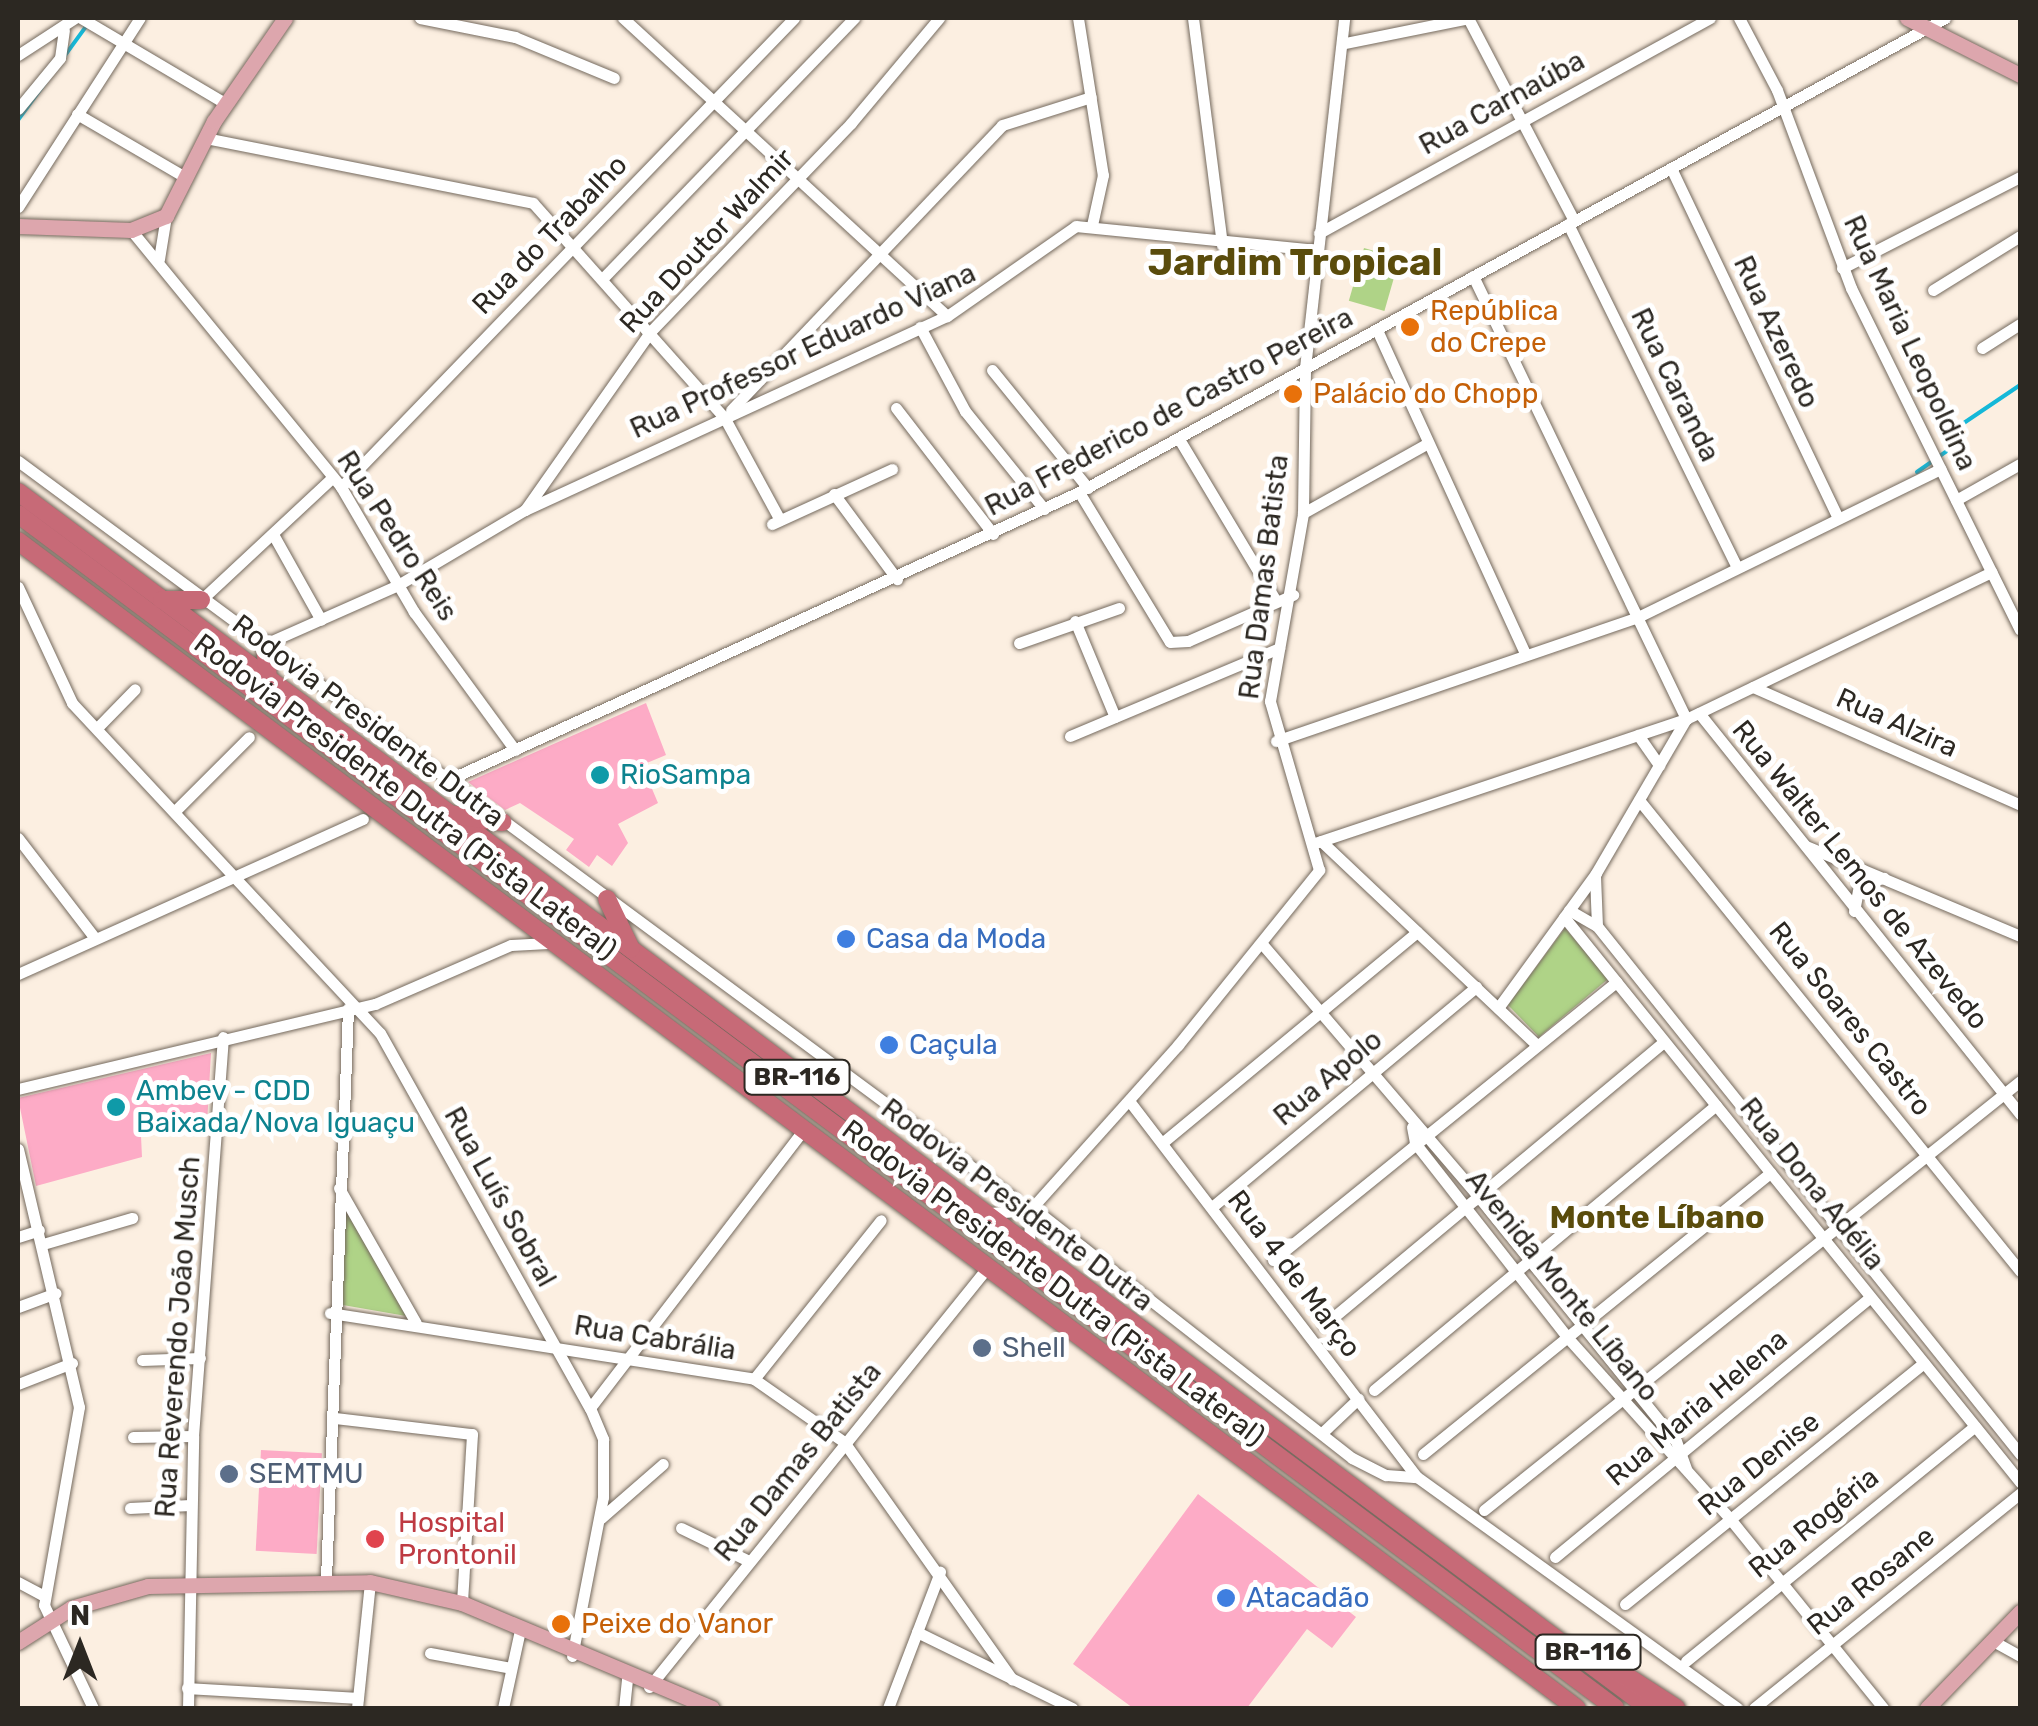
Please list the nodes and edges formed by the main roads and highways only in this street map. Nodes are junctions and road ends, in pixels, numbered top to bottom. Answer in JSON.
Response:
{"nodes":[{"id":1,"x":284,"y":18,"type":"edge"},
{"id":2,"x":1907,"y":18,"type":"edge"},
{"id":3,"x":2020,"y":75,"type":"edge"},
{"id":4,"x":18,"y":226,"type":"edge"},
{"id":5,"x":18,"y":492,"type":"edge"},
{"id":6,"x":18,"y":514,"type":"edge"},
{"id":7,"x":18,"y":541,"type":"edge"},
{"id":8,"x":162,"y":600,"type":"junction"},
{"id":9,"x":202,"y":600,"type":"road end"},
{"id":10,"x":265,"y":644,"type":"road end"},
{"id":11,"x":268,"y":680,"type":"junction"},
{"id":12,"x":446,"y":814,"type":"junction"},
{"id":13,"x":502,"y":822,"type":"road end"},
{"id":14,"x":607,"y":899,"type":"road end"},
{"id":15,"x":634,"y":954,"type":"junction"},
{"id":16,"x":1498,"y":1597,"type":"junction"},
{"id":17,"x":2020,"y":1612,"type":"edge"},
{"id":18,"x":18,"y":1642,"type":"edge"},
{"id":19,"x":712,"y":1708,"type":"edge"},
{"id":20,"x":1576,"y":1708,"type":"edge"},
{"id":21,"x":1615,"y":1708,"type":"edge"},
{"id":22,"x":1650,"y":1708,"type":"edge"},
{"id":23,"x":1676,"y":1708,"type":"edge"},
{"id":24,"x":1927,"y":1708,"type":"edge"}],
"edges":[{"from":1,"to":4,"type":"main road"},
{"from":2,"to":3,"type":"main road"},
{"from":5,"to":8,"type":"highway","name":"Rodovia Presidente Dutra","number":"BR-116"},
{"from":6,"to":21,"type":"highway","name":"Rodovia Presidente Dutra","number":"BR-116"},
{"from":7,"to":20,"type":"highway","name":"Rodovia Presidente Dutra (Pista Lateral)","number":"BR-116"},
{"from":8,"to":9,"type":"highway"},
{"from":8,"to":11,"type":"highway","name":"Rodovia Presidente Dutra","number":"BR-116"},
{"from":10,"to":11,"type":"highway"},
{"from":11,"to":12,"type":"highway","name":"Rodovia Presidente Dutra","number":"BR-116"},
{"from":12,"to":13,"type":"highway"},
{"from":12,"to":15,"type":"highway","name":"Rodovia Presidente Dutra","number":"BR-116"},
{"from":14,"to":15,"type":"highway"},
{"from":15,"to":16,"type":"highway","name":"Rodovia Presidente Dutra","number":"BR-116"},
{"from":16,"to":22,"type":"highway","name":"Rodovia Presidente Dutra","number":"BR-116"},
{"from":16,"to":23,"type":"highway","number":"BR-116"},
{"from":17,"to":24,"type":"main road"},
{"from":18,"to":19,"type":"main road"}]}
